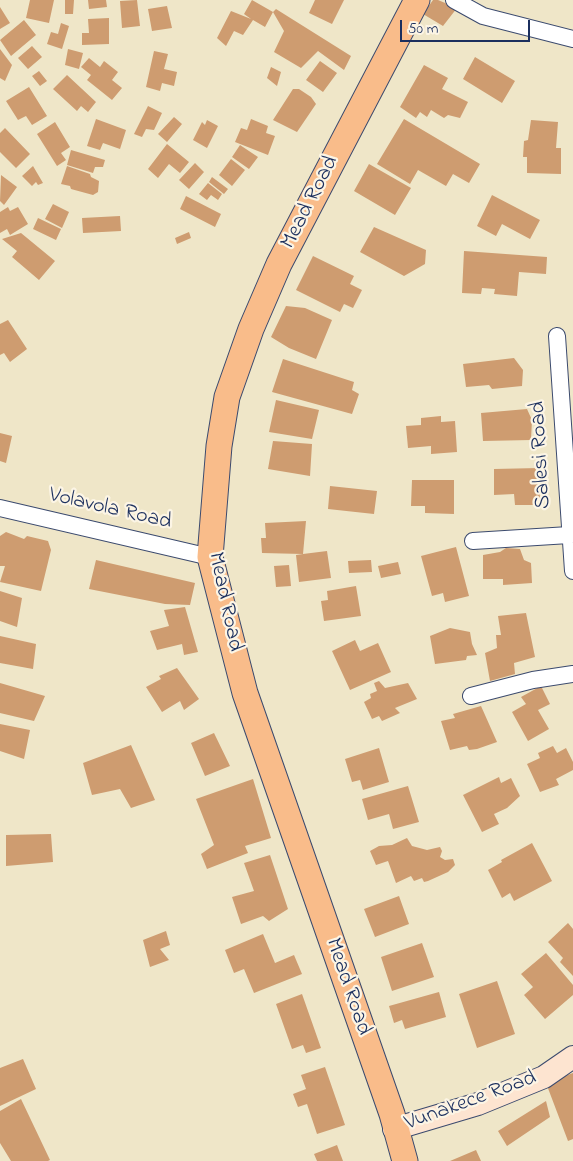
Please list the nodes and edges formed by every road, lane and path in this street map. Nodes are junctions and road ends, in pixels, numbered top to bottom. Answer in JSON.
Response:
{"nodes":[{"id":1,"x":417,"y":0,"type":"edge"},
{"id":2,"x":454,"y":0,"type":"edge"},
{"id":3,"x":573,"y":39,"type":"edge"},
{"id":4,"x":558,"y":336,"type":"dead end"},
{"id":5,"x":0,"y":508,"type":"edge"},
{"id":6,"x":569,"y":535,"type":"junction"},
{"id":7,"x":473,"y":541,"type":"dead end"},
{"id":8,"x":210,"y":557,"type":"junction"},
{"id":9,"x":572,"y":562,"type":"edge"},
{"id":10,"x":573,"y":674,"type":"edge"},
{"id":11,"x":471,"y":696,"type":"dead end"},
{"id":12,"x":573,"y":1057,"type":"edge"},
{"id":13,"x":394,"y":1129,"type":"junction"},
{"id":14,"x":406,"y":1161,"type":"edge"}],
"edges":[{"from":1,"to":8,"type":"main road","name":"Mead Road"},
{"from":2,"to":3,"type":"street"},
{"from":4,"to":6,"type":"street","name":"Salesi Road"},
{"from":5,"to":8,"type":"street","name":"Volavola Road"},
{"from":6,"to":7,"type":"street"},
{"from":6,"to":9,"type":"street","name":"Salesi Road"},
{"from":8,"to":13,"type":"main road","name":"Mead Road"},
{"from":10,"to":11,"type":"street"},
{"from":12,"to":13,"type":"main road","name":"Vunakece Road"},
{"from":13,"to":14,"type":"main road","name":"Mead Road"}]}
